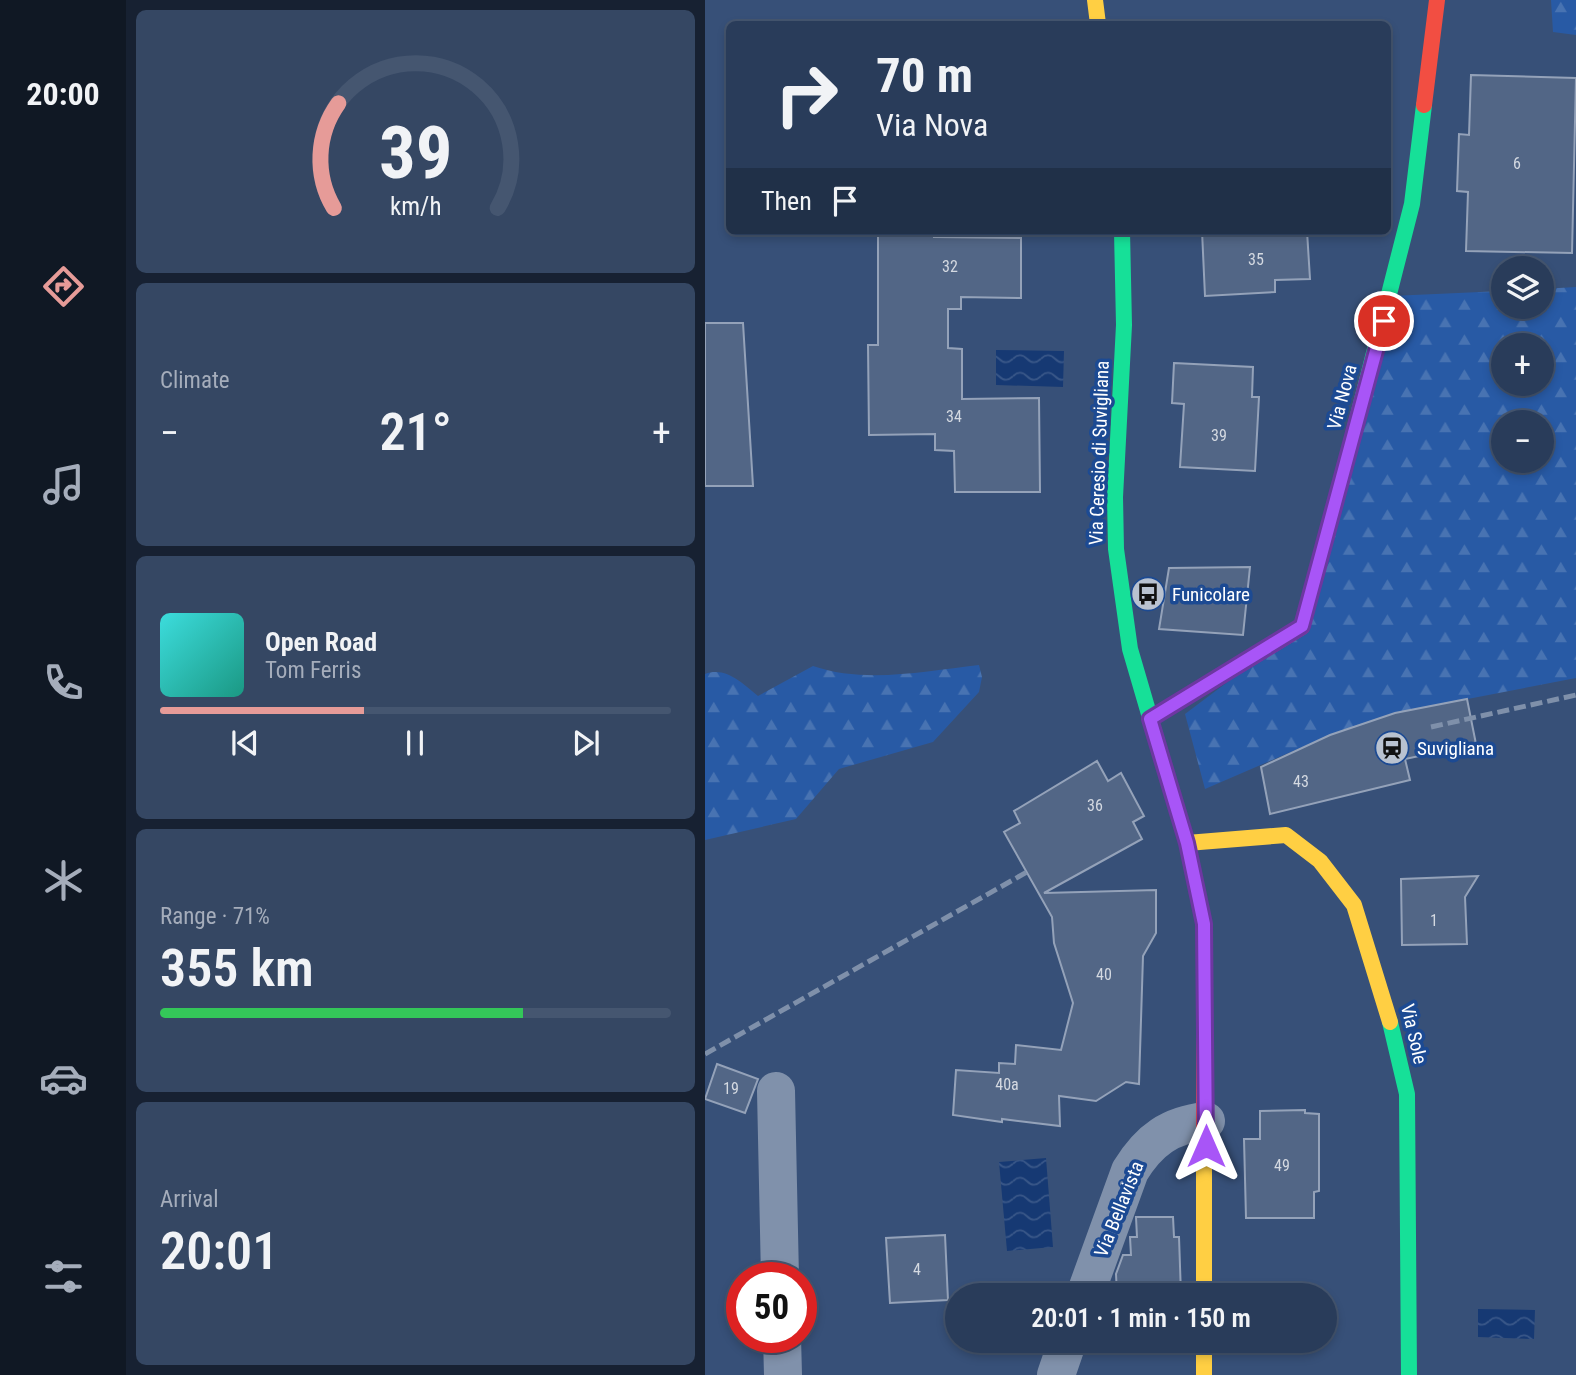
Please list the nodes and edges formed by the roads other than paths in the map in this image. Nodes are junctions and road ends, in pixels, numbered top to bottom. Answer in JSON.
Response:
{"nodes":[{"id":1,"x":1095,"y":0,"type":"edge"},
{"id":2,"x":1437,"y":0,"type":"edge"},
{"id":3,"x":1098,"y":21,"type":"edge"},
{"id":4,"x":1122,"y":235,"type":"edge"},
{"id":5,"x":1150,"y":719,"type":"junction"},
{"id":6,"x":1187,"y":843,"type":"junction"},
{"id":7,"x":776,"y":1091,"type":"dead end"},
{"id":8,"x":1206,"y":1121,"type":"junction"},
{"id":9,"x":780,"y":1262,"type":"edge"},
{"id":10,"x":1089,"y":1283,"type":"edge"},
{"id":11,"x":1204,"y":1283,"type":"edge"},
{"id":12,"x":782,"y":1353,"type":"edge"},
{"id":13,"x":1064,"y":1353,"type":"edge"},
{"id":14,"x":1204,"y":1353,"type":"edge"},
{"id":15,"x":783,"y":1375,"type":"edge"},
{"id":16,"x":1056,"y":1375,"type":"edge"},
{"id":17,"x":1204,"y":1375,"type":"edge"},
{"id":18,"x":1409,"y":1375,"type":"edge"}],
"edges":[{"from":1,"to":3,"type":"street"},
{"from":2,"to":5,"type":"street","name":"Via Nova"},
{"from":4,"to":5,"type":"street","name":"Via Ceresio di Suvigliana"},
{"from":5,"to":6,"type":"street","name":"Via Ceresio di Suvigliana"},
{"from":6,"to":8,"type":"street","name":"Via Ceresio di Suvigliana"},
{"from":6,"to":18,"type":"street","name":"Via Sole"},
{"from":7,"to":9,"type":"street"},
{"from":8,"to":10,"type":"street","name":"Via Bellavista"},
{"from":8,"to":11,"type":"street","name":"Via Ceresio di Suvigliana"},
{"from":12,"to":15,"type":"street"},
{"from":13,"to":16,"type":"street"},
{"from":14,"to":17,"type":"street"}]}
